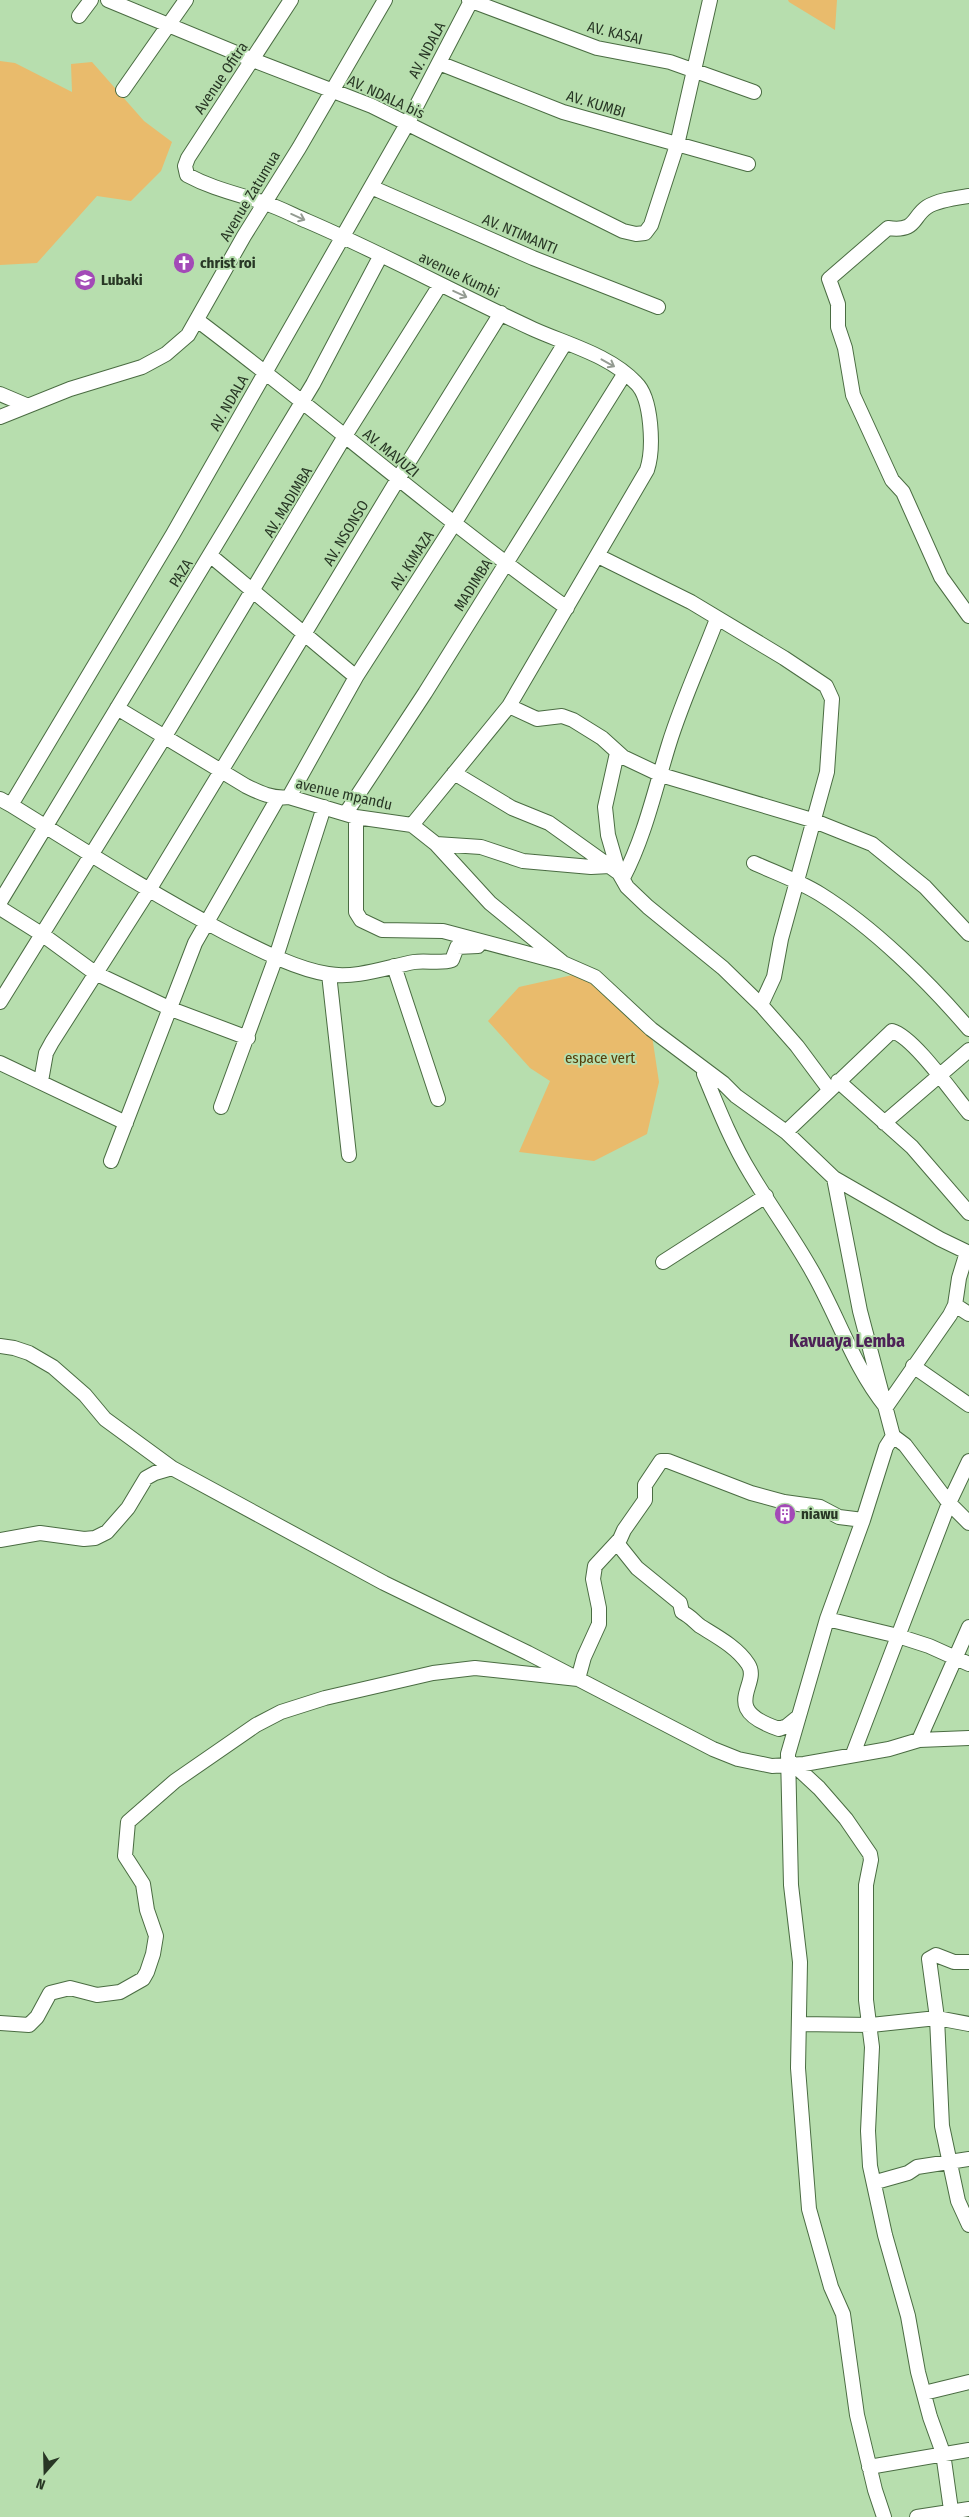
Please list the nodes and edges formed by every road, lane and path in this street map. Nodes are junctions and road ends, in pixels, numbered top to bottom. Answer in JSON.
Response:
{"nodes":[{"id":1,"x":91,"y":0,"type":"edge"},
{"id":2,"x":108,"y":0,"type":"edge"},
{"id":3,"x":186,"y":0,"type":"edge"},
{"id":4,"x":291,"y":0,"type":"edge"},
{"id":5,"x":385,"y":0,"type":"edge"},
{"id":6,"x":470,"y":0,"type":"edge"},
{"id":7,"x":710,"y":0,"type":"edge"},
{"id":8,"x":79,"y":16,"type":"dead end"},
{"id":9,"x":168,"y":26,"type":"junction"},
{"id":10,"x":253,"y":60,"type":"junction"},
{"id":11,"x":439,"y":63,"type":"junction"},
{"id":12,"x":696,"y":72,"type":"junction"},
{"id":13,"x":123,"y":90,"type":"dead end"},
{"id":14,"x":332,"y":90,"type":"junction"},
{"id":15,"x":754,"y":92,"type":"dead end"},
{"id":16,"x":407,"y":124,"type":"junction"},
{"id":17,"x":677,"y":145,"type":"junction"},
{"id":18,"x":748,"y":164,"type":"dead end"},
{"id":19,"x":188,"y":175,"type":"joint"},
{"id":20,"x":370,"y":187,"type":"junction"},
{"id":21,"x":969,"y":196,"type":"edge"},
{"id":22,"x":264,"y":203,"type":"junction"},
{"id":23,"x":343,"y":236,"type":"junction"},
{"id":24,"x":381,"y":255,"type":"junction"},
{"id":25,"x":440,"y":285,"type":"junction"},
{"id":26,"x":658,"y":307,"type":"dead end"},
{"id":27,"x":501,"y":313,"type":"junction"},
{"id":28,"x":197,"y":320,"type":"junction"},
{"id":29,"x":565,"y":342,"type":"junction"},
{"id":30,"x":265,"y":372,"type":"junction"},
{"id":31,"x":625,"y":373,"type":"junction"},
{"id":32,"x":0,"y":394,"type":"edge"},
{"id":33,"x":302,"y":402,"type":"junction"},
{"id":34,"x":26,"y":405,"type":"junction"},
{"id":35,"x":0,"y":417,"type":"edge"},
{"id":36,"x":345,"y":436,"type":"junction"},
{"id":37,"x":398,"y":479,"type":"junction"},
{"id":38,"x":454,"y":524,"type":"junction"},
{"id":39,"x":211,"y":556,"type":"junction"},
{"id":40,"x":598,"y":556,"type":"junction"},
{"id":41,"x":505,"y":564,"type":"junction"},
{"id":42,"x":254,"y":591,"type":"junction"},
{"id":43,"x":567,"y":608,"type":"junction"},
{"id":44,"x":969,"y":616,"type":"edge"},
{"id":45,"x":717,"y":619,"type":"junction"},
{"id":46,"x":304,"y":633,"type":"junction"},
{"id":47,"x":356,"y":677,"type":"junction"},
{"id":48,"x":509,"y":706,"type":"junction"},
{"id":49,"x":117,"y":708,"type":"junction"},
{"id":50,"x":165,"y":736,"type":"junction"},
{"id":51,"x":617,"y":753,"type":"junction"},
{"id":52,"x":221,"y":772,"type":"junction"},
{"id":53,"x":454,"y":773,"type":"junction"},
{"id":54,"x":661,"y":775,"type":"junction"},
{"id":55,"x":284,"y":798,"type":"junction"},
{"id":56,"x":6,"y":802,"type":"edge"},
{"id":57,"x":324,"y":807,"type":"junction"},
{"id":58,"x":351,"y":815,"type":"junction"},
{"id":59,"x":812,"y":820,"type":"junction"},
{"id":60,"x":46,"y":825,"type":"junction"},
{"id":61,"x":412,"y":825,"type":"junction"},
{"id":62,"x":436,"y":844,"type":"junction"},
{"id":63,"x":91,"y":855,"type":"junction"},
{"id":64,"x":754,"y":863,"type":"dead end"},
{"id":65,"x":617,"y":872,"type":"junction"},
{"id":66,"x":798,"y":883,"type":"junction"},
{"id":67,"x":149,"y":890,"type":"junction"},
{"id":68,"x":0,"y":902,"type":"edge"},
{"id":69,"x":0,"y":908,"type":"edge"},
{"id":70,"x":206,"y":922,"type":"junction"},
{"id":71,"x":43,"y":934,"type":"junction"},
{"id":72,"x":969,"y":934,"type":"edge"},
{"id":73,"x":494,"y":944,"type":"junction"},
{"id":74,"x":276,"y":957,"type":"junction"},
{"id":75,"x":563,"y":963,"type":"junction"},
{"id":76,"x":394,"y":966,"type":"junction"},
{"id":77,"x":96,"y":972,"type":"junction"},
{"id":78,"x":329,"y":974,"type":"junction"},
{"id":79,"x":0,"y":1002,"type":"edge"},
{"id":80,"x":761,"y":1005,"type":"junction"},
{"id":81,"x":171,"y":1009,"type":"junction"},
{"id":82,"x":969,"y":1028,"type":"edge"},
{"id":83,"x":248,"y":1038,"type":"junction"},
{"id":84,"x":969,"y":1050,"type":"edge"},
{"id":85,"x":0,"y":1063,"type":"edge"},
{"id":86,"x":704,"y":1074,"type":"dead end"},
{"id":87,"x":938,"y":1076,"type":"junction"},
{"id":88,"x":41,"y":1081,"type":"junction"},
{"id":89,"x":834,"y":1085,"type":"junction"},
{"id":90,"x":438,"y":1099,"type":"dead end"},
{"id":91,"x":221,"y":1107,"type":"dead end"},
{"id":92,"x":969,"y":1113,"type":"edge"},
{"id":93,"x":126,"y":1122,"type":"junction"},
{"id":94,"x":884,"y":1122,"type":"junction"},
{"id":95,"x":786,"y":1132,"type":"junction"},
{"id":96,"x":349,"y":1155,"type":"dead end"},
{"id":97,"x":110,"y":1161,"type":"dead end"},
{"id":98,"x":834,"y":1178,"type":"junction"},
{"id":99,"x":766,"y":1196,"type":"junction"},
{"id":100,"x":969,"y":1213,"type":"edge"},
{"id":101,"x":968,"y":1252,"type":"edge"},
{"id":102,"x":663,"y":1262,"type":"dead end"},
{"id":103,"x":955,"y":1305,"type":"junction"},
{"id":104,"x":969,"y":1314,"type":"edge"},
{"id":105,"x":0,"y":1346,"type":"edge"},
{"id":106,"x":913,"y":1366,"type":"junction"},
{"id":107,"x":969,"y":1405,"type":"edge"},
{"id":108,"x":886,"y":1407,"type":"junction"},
{"id":109,"x":894,"y":1436,"type":"junction"},
{"id":110,"x":969,"y":1461,"type":"edge"},
{"id":111,"x":172,"y":1468,"type":"junction"},
{"id":112,"x":949,"y":1503,"type":"junction"},
{"id":113,"x":863,"y":1520,"type":"junction"},
{"id":114,"x":969,"y":1523,"type":"edge"},
{"id":115,"x":0,"y":1540,"type":"edge"},
{"id":116,"x":617,"y":1543,"type":"junction"},
{"id":117,"x":827,"y":1619,"type":"junction"},
{"id":118,"x":969,"y":1626,"type":"edge"},
{"id":119,"x":898,"y":1636,"type":"junction"},
{"id":120,"x":955,"y":1656,"type":"junction"},
{"id":121,"x":969,"y":1664,"type":"edge"},
{"id":122,"x":578,"y":1679,"type":"junction"},
{"id":123,"x":798,"y":1717,"type":"junction"},
{"id":124,"x":969,"y":1738,"type":"edge"},
{"id":125,"x":919,"y":1740,"type":"junction"},
{"id":126,"x":853,"y":1754,"type":"junction"},
{"id":127,"x":791,"y":1764,"type":"junction"},
{"id":128,"x":969,"y":1962,"type":"edge"},
{"id":129,"x":937,"y":2018,"type":"junction"},
{"id":130,"x":0,"y":2023,"type":"edge"},
{"id":131,"x":799,"y":2024,"type":"junction"},
{"id":132,"x":871,"y":2024,"type":"junction"},
{"id":133,"x":969,"y":2024,"type":"edge"},
{"id":134,"x":969,"y":2159,"type":"edge"},
{"id":135,"x":950,"y":2163,"type":"junction"},
{"id":136,"x":876,"y":2182,"type":"junction"},
{"id":137,"x":969,"y":2225,"type":"edge"},
{"id":138,"x":969,"y":2382,"type":"edge"},
{"id":139,"x":924,"y":2393,"type":"junction"},
{"id":140,"x":969,"y":2450,"type":"edge"},
{"id":141,"x":943,"y":2453,"type":"junction"},
{"id":142,"x":869,"y":2467,"type":"junction"},
{"id":143,"x":969,"y":2509,"type":"edge"},
{"id":144,"x":952,"y":2514,"type":"edge"},
{"id":145,"x":884,"y":2517,"type":"edge"},
{"id":146,"x":917,"y":2517,"type":"edge"}],
"edges":[{"from":1,"to":8,"type":"street"},
{"from":2,"to":9,"type":"street","name":"AV. NDALA bis"},
{"from":3,"to":9,"type":"street"},
{"from":4,"to":10,"type":"street","name":"Avenue Ofitra"},
{"from":5,"to":14,"type":"street","name":"Avenue Zatumua"},
{"from":6,"to":11,"type":"street","name":"AV. NDALA"},
{"from":6,"to":12,"type":"street","name":"AV. KASAI"},
{"from":7,"to":12,"type":"street"},
{"from":9,"to":10,"type":"street","name":"AV. NDALA bis"},
{"from":9,"to":13,"type":"street"},
{"from":10,"to":14,"type":"street","name":"AV. NDALA bis"},
{"from":10,"to":19,"type":"street","name":"Avenue Ofitra"},
{"from":11,"to":16,"type":"street","name":"AV. NDALA"},
{"from":11,"to":17,"type":"street","name":"AV. KUMBI"},
{"from":12,"to":15,"type":"street","name":"AV. KASAI"},
{"from":12,"to":17,"type":"street"},
{"from":14,"to":16,"type":"street","name":"AV. NDALA bis"},
{"from":14,"to":22,"type":"street","name":"Avenue Zatumua"},
{"from":16,"to":17,"type":"street","name":"AV. NDALA bis"},
{"from":16,"to":20,"type":"street","name":"AV. NDALA"},
{"from":17,"to":18,"type":"street","name":"AV. KUMBI"},
{"from":19,"to":22,"type":"street","name":"avenue Kumbi"},
{"from":20,"to":23,"type":"street","name":"AV. NDALA"},
{"from":20,"to":26,"type":"street","name":"AV. NTIMANTI"},
{"from":21,"to":44,"type":"street"},
{"from":22,"to":23,"type":"street","name":"avenue Kumbi","one_way":true},
{"from":22,"to":28,"type":"street","name":"Avenue Zatumua"},
{"from":23,"to":24,"type":"street","name":"avenue Kumbi"},
{"from":23,"to":30,"type":"street","name":"AV. NDALA"},
{"from":24,"to":25,"type":"street","name":"avenue Kumbi"},
{"from":24,"to":33,"type":"street","name":"PAZA"},
{"from":25,"to":27,"type":"street","name":"avenue Kumbi","one_way":true},
{"from":25,"to":36,"type":"street","name":"AV. MADIMBA"},
{"from":27,"to":29,"type":"street","name":"avenue Kumbi"},
{"from":27,"to":37,"type":"street","name":"AV. NSONSO"},
{"from":28,"to":30,"type":"street","name":"AV. MAVUZI"},
{"from":28,"to":34,"type":"street","name":"Avenue Zatumua"},
{"from":29,"to":31,"type":"street","name":"avenue Kumbi","one_way":true},
{"from":29,"to":38,"type":"street","name":"AV. KIMAZA"},
{"from":30,"to":33,"type":"street","name":"AV. MAVUZI"},
{"from":30,"to":56,"type":"street","name":"AV. NDALA"},
{"from":31,"to":40,"type":"street","name":"avenue Kumbi"},
{"from":31,"to":41,"type":"street","name":"MADIMBA"},
{"from":32,"to":34,"type":"street"},
{"from":33,"to":36,"type":"street","name":"AV. MAVUZI"},
{"from":33,"to":39,"type":"street","name":"PAZA"},
{"from":34,"to":35,"type":"street","name":"Avenue Zatumua"},
{"from":36,"to":37,"type":"street","name":"AV. MAVUZI"},
{"from":36,"to":42,"type":"street","name":"AV. MADIMBA"},
{"from":37,"to":38,"type":"street","name":"AV. MAVUZI"},
{"from":37,"to":46,"type":"street","name":"AV. NSONSO"},
{"from":38,"to":41,"type":"street","name":"AV. MAVUZI"},
{"from":38,"to":47,"type":"street","name":"AV. KIMAZA"},
{"from":39,"to":42,"type":"street"},
{"from":39,"to":49,"type":"street","name":"PAZA"},
{"from":40,"to":43,"type":"street"},
{"from":40,"to":45,"type":"street"},
{"from":41,"to":43,"type":"street","name":"AV. MAVUZI"},
{"from":41,"to":58,"type":"street","name":"MADIMBA"},
{"from":42,"to":46,"type":"street"},
{"from":42,"to":50,"type":"street","name":"AV. MADIMBA"},
{"from":43,"to":48,"type":"street"},
{"from":45,"to":54,"type":"street"},
{"from":45,"to":59,"type":"street"},
{"from":46,"to":47,"type":"street"},
{"from":46,"to":52,"type":"street","name":"AV. NSONSO"},
{"from":47,"to":55,"type":"street","name":"AV. KIMAZA"},
{"from":48,"to":51,"type":"street"},
{"from":48,"to":53,"type":"street"},
{"from":49,"to":50,"type":"street","name":"avenue mpandu"},
{"from":49,"to":60,"type":"street","name":"PAZA"},
{"from":50,"to":52,"type":"street","name":"avenue mpandu"},
{"from":50,"to":63,"type":"street","name":"AV. MADIMBA"},
{"from":51,"to":54,"type":"street"},
{"from":51,"to":65,"type":"street"},
{"from":52,"to":55,"type":"street","name":"avenue mpandu"},
{"from":52,"to":67,"type":"street","name":"AV. NSONSO"},
{"from":53,"to":61,"type":"street"},
{"from":53,"to":65,"type":"street"},
{"from":54,"to":59,"type":"street"},
{"from":54,"to":65,"type":"street"},
{"from":55,"to":57,"type":"street","name":"avenue mpandu"},
{"from":55,"to":70,"type":"street","name":"AV. KIMAZA"},
{"from":56,"to":60,"type":"street"},
{"from":57,"to":58,"type":"street","name":"avenue mpandu"},
{"from":57,"to":74,"type":"street"},
{"from":58,"to":61,"type":"street","name":"avenue mpandu"},
{"from":58,"to":73,"type":"street"},
{"from":59,"to":66,"type":"street"},
{"from":59,"to":72,"type":"street"},
{"from":60,"to":63,"type":"street"},
{"from":60,"to":68,"type":"street","name":"PAZA"},
{"from":61,"to":62,"type":"street"},
{"from":62,"to":65,"type":"street"},
{"from":62,"to":75,"type":"street"},
{"from":63,"to":67,"type":"street"},
{"from":63,"to":71,"type":"street","name":"AV. MADIMBA"},
{"from":64,"to":66,"type":"street"},
{"from":65,"to":80,"type":"street"},
{"from":66,"to":80,"type":"street"},
{"from":66,"to":82,"type":"street"},
{"from":67,"to":70,"type":"street"},
{"from":67,"to":77,"type":"street","name":"AV. NSONSO"},
{"from":69,"to":71,"type":"street"},
{"from":70,"to":74,"type":"street"},
{"from":70,"to":81,"type":"street","name":"AV. KIMAZA"},
{"from":71,"to":77,"type":"street"},
{"from":71,"to":79,"type":"street","name":"AV. MADIMBA"},
{"from":73,"to":75,"type":"street"},
{"from":73,"to":76,"type":"street"},
{"from":74,"to":78,"type":"street"},
{"from":74,"to":83,"type":"street"},
{"from":75,"to":95,"type":"street"},
{"from":76,"to":78,"type":"street"},
{"from":76,"to":90,"type":"street"},
{"from":77,"to":81,"type":"street"},
{"from":77,"to":88,"type":"street","name":"AV. NSONSO"},
{"from":78,"to":96,"type":"street"},
{"from":80,"to":89,"type":"street"},
{"from":81,"to":83,"type":"street"},
{"from":81,"to":93,"type":"street","name":"AV. KIMAZA"},
{"from":83,"to":91,"type":"street"},
{"from":84,"to":87,"type":"street"},
{"from":85,"to":88,"type":"street"},
{"from":86,"to":99,"type":"street"},
{"from":87,"to":89,"type":"street"},
{"from":87,"to":92,"type":"street"},
{"from":87,"to":94,"type":"street"},
{"from":88,"to":93,"type":"street"},
{"from":89,"to":94,"type":"street"},
{"from":89,"to":95,"type":"street"},
{"from":93,"to":97,"type":"street","name":"AV. KIMAZA"},
{"from":94,"to":100,"type":"street"},
{"from":95,"to":98,"type":"street"},
{"from":98,"to":101,"type":"street"},
{"from":98,"to":108,"type":"street"},
{"from":99,"to":102,"type":"street"},
{"from":99,"to":108,"type":"street"},
{"from":101,"to":103,"type":"street"},
{"from":103,"to":104,"type":"street"},
{"from":103,"to":106,"type":"street"},
{"from":105,"to":111,"type":"street"},
{"from":106,"to":107,"type":"street"},
{"from":106,"to":108,"type":"street"},
{"from":108,"to":109,"type":"street"},
{"from":109,"to":112,"type":"street"},
{"from":109,"to":113,"type":"street"},
{"from":110,"to":112,"type":"street"},
{"from":111,"to":115,"type":"street"},
{"from":111,"to":122,"type":"street"},
{"from":112,"to":114,"type":"street"},
{"from":112,"to":119,"type":"street"},
{"from":113,"to":116,"type":"street"},
{"from":113,"to":117,"type":"street"},
{"from":116,"to":122,"type":"street"},
{"from":116,"to":123,"type":"street"},
{"from":117,"to":119,"type":"street"},
{"from":117,"to":123,"type":"street"},
{"from":118,"to":120,"type":"street"},
{"from":119,"to":120,"type":"street"},
{"from":119,"to":126,"type":"street"},
{"from":120,"to":121,"type":"street"},
{"from":120,"to":125,"type":"street"},
{"from":122,"to":127,"type":"street"},
{"from":122,"to":130,"type":"street"},
{"from":123,"to":127,"type":"street"},
{"from":124,"to":125,"type":"street"},
{"from":125,"to":126,"type":"street"},
{"from":126,"to":127,"type":"street"},
{"from":127,"to":131,"type":"street"},
{"from":127,"to":132,"type":"street"},
{"from":128,"to":129,"type":"street"},
{"from":129,"to":132,"type":"street"},
{"from":129,"to":133,"type":"street"},
{"from":129,"to":135,"type":"street"},
{"from":131,"to":132,"type":"street"},
{"from":131,"to":142,"type":"street"},
{"from":132,"to":136,"type":"street"},
{"from":134,"to":135,"type":"street"},
{"from":135,"to":136,"type":"street"},
{"from":135,"to":137,"type":"street"},
{"from":136,"to":139,"type":"street"},
{"from":138,"to":139,"type":"street"},
{"from":139,"to":141,"type":"street"},
{"from":140,"to":141,"type":"street"},
{"from":141,"to":142,"type":"street"},
{"from":141,"to":144,"type":"street"},
{"from":142,"to":145,"type":"street"},
{"from":143,"to":144,"type":"street"},
{"from":144,"to":146,"type":"street"}]}
